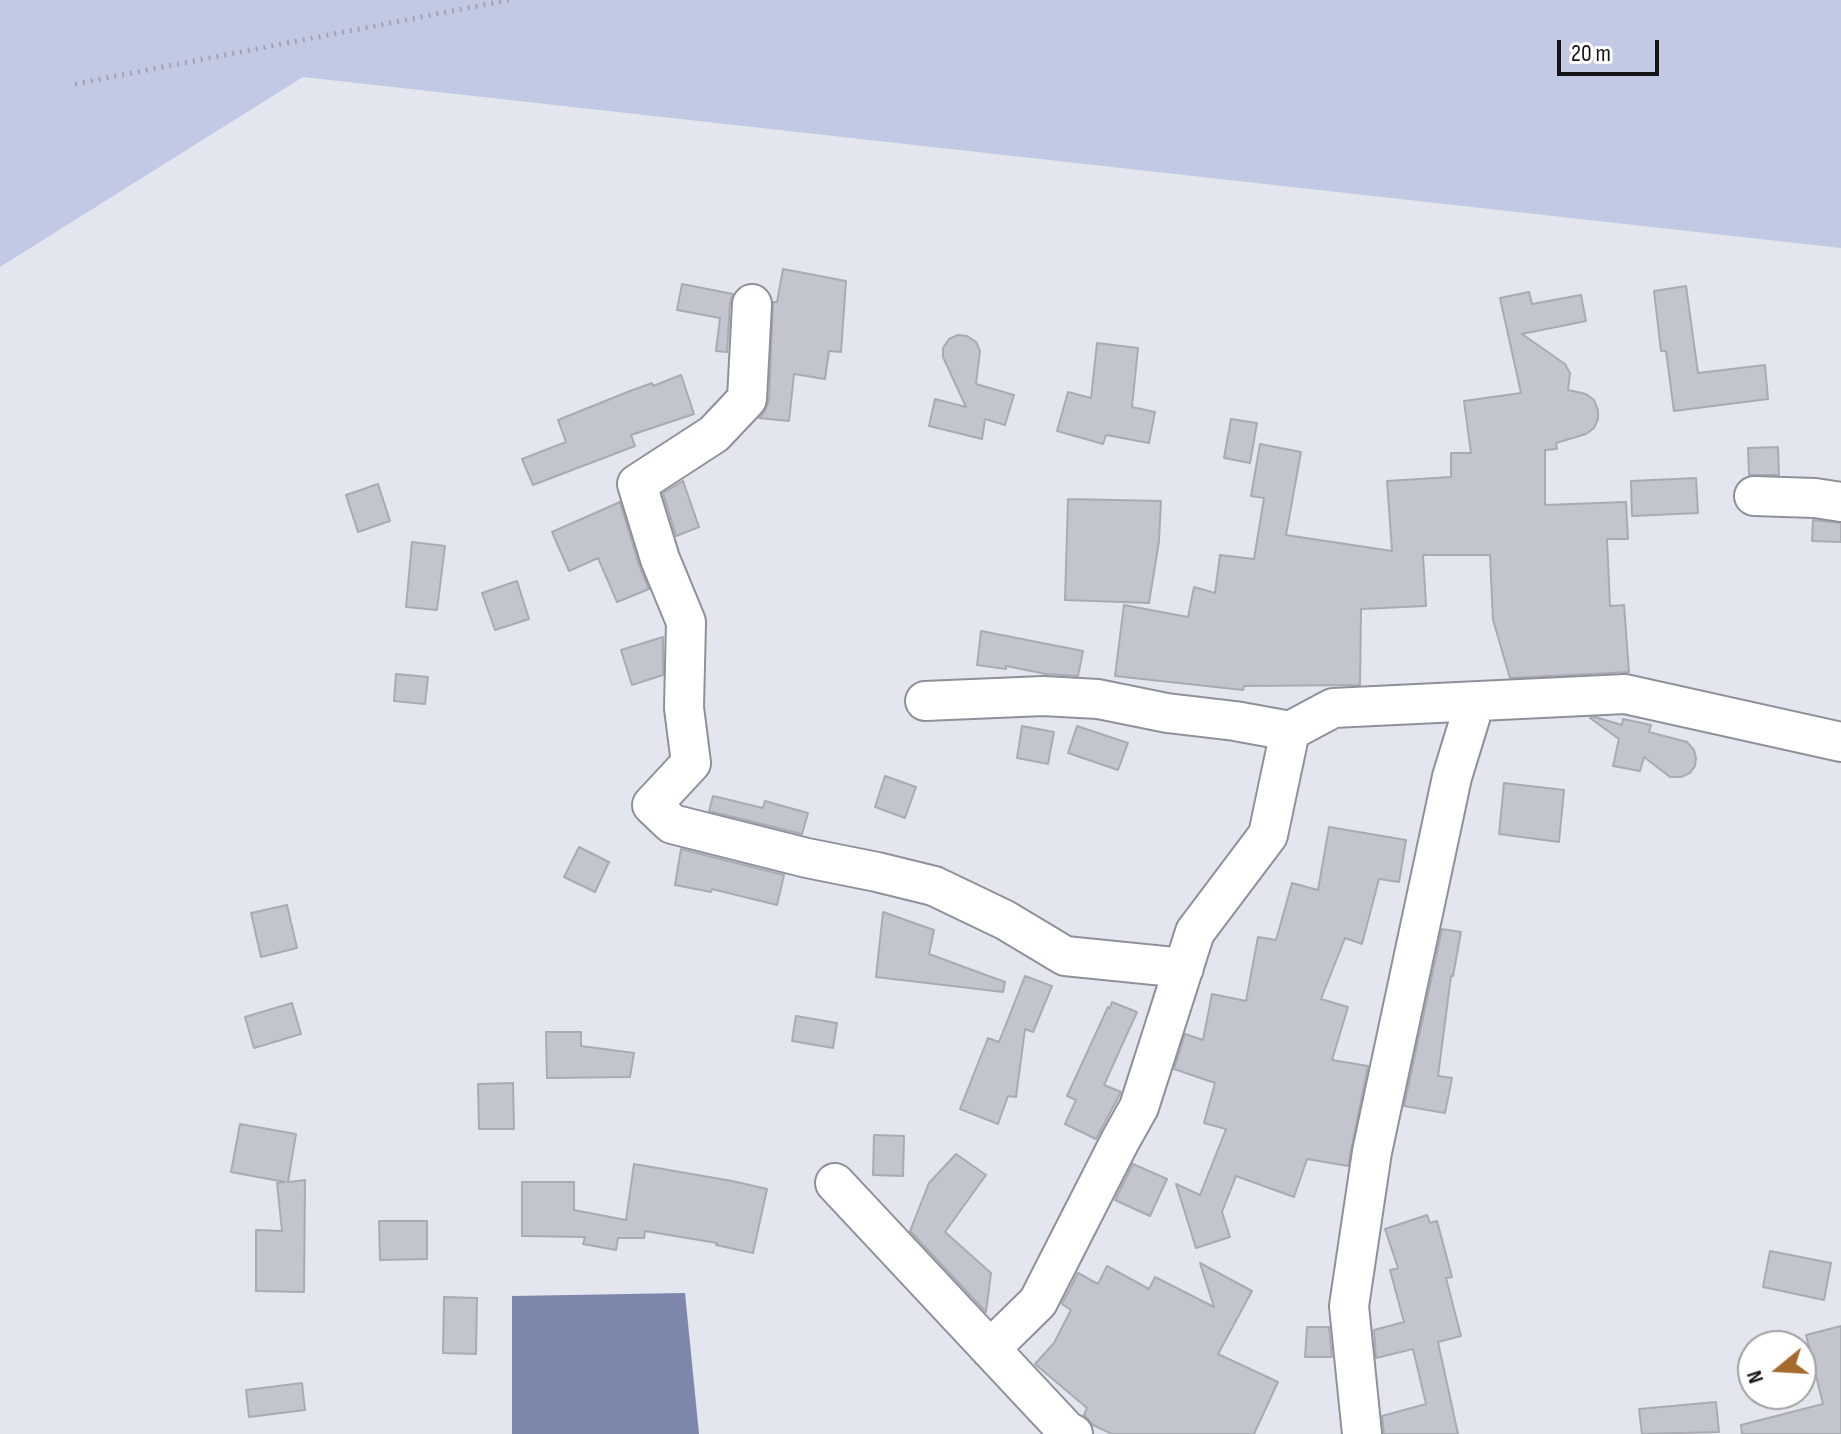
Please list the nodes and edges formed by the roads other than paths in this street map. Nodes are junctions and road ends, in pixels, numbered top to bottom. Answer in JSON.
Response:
{"nodes":[{"id":1,"x":752,"y":304,"type":"dead end"},
{"id":2,"x":1754,"y":496,"type":"dead end"},
{"id":3,"x":1841,"y":502,"type":"edge"},
{"id":4,"x":925,"y":701,"type":"dead end"},
{"id":5,"x":1475,"y":702,"type":"junction"},
{"id":6,"x":1290,"y":731,"type":"junction"},
{"id":7,"x":1841,"y":742,"type":"edge"},
{"id":8,"x":1184,"y":968,"type":"junction"},
{"id":9,"x":835,"y":1183,"type":"dead end"},
{"id":10,"x":990,"y":1349,"type":"junction"},
{"id":11,"x":1073,"y":1434,"type":"edge"},
{"id":12,"x":1362,"y":1434,"type":"edge"}],
"edges":[{"from":1,"to":8,"type":"street"},
{"from":2,"to":3,"type":"street"},
{"from":4,"to":6,"type":"street"},
{"from":5,"to":6,"type":"street"},
{"from":5,"to":7,"type":"street"},
{"from":5,"to":12,"type":"street"},
{"from":6,"to":8,"type":"street"},
{"from":8,"to":10,"type":"street"},
{"from":9,"to":10,"type":"street"},
{"from":10,"to":11,"type":"street"}]}
